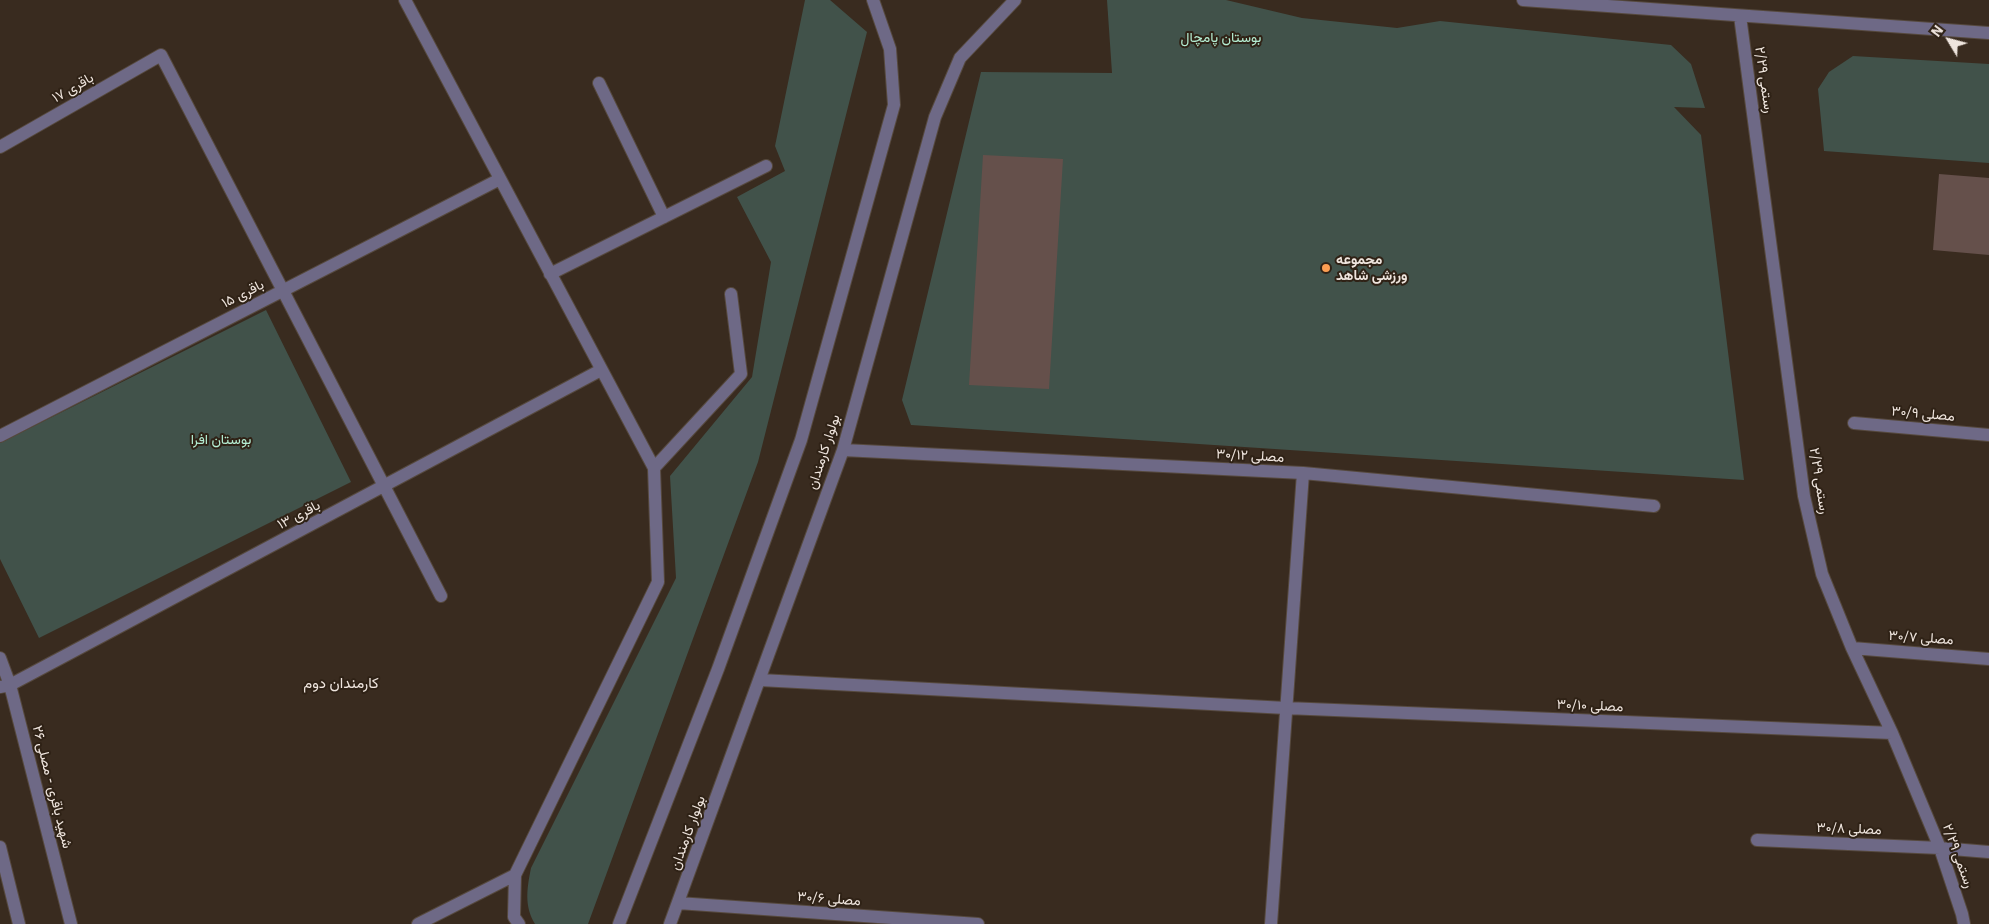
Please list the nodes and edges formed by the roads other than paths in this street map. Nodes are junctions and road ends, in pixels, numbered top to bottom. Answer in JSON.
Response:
{"nodes":[{"id":1,"x":405,"y":0,"type":"edge"},
{"id":2,"x":873,"y":0,"type":"edge"},
{"id":3,"x":1015,"y":0,"type":"edge"},
{"id":4,"x":1523,"y":0,"type":"edge"},
{"id":5,"x":1740,"y":16,"type":"junction"},
{"id":6,"x":1989,"y":33,"type":"edge"},
{"id":7,"x":599,"y":83,"type":"dead end"},
{"id":8,"x":0,"y":147,"type":"edge"},
{"id":9,"x":766,"y":166,"type":"dead end"},
{"id":10,"x":500,"y":179,"type":"junction"},
{"id":11,"x":664,"y":217,"type":"junction"},
{"id":12,"x":550,"y":274,"type":"junction"},
{"id":13,"x":283,"y":291,"type":"junction"},
{"id":14,"x":731,"y":294,"type":"dead end"},
{"id":15,"x":602,"y":370,"type":"junction"},
{"id":16,"x":1854,"y":423,"type":"dead end"},
{"id":17,"x":1989,"y":435,"type":"edge"},
{"id":18,"x":0,"y":436,"type":"edge"},
{"id":19,"x":843,"y":450,"type":"junction"},
{"id":20,"x":654,"y":468,"type":"junction"},
{"id":21,"x":1303,"y":473,"type":"junction"},
{"id":22,"x":384,"y":486,"type":"junction"},
{"id":23,"x":1654,"y":506,"type":"dead end"},
{"id":24,"x":441,"y":596,"type":"dead end"},
{"id":25,"x":1852,"y":648,"type":"junction"},
{"id":26,"x":0,"y":658,"type":"edge"},
{"id":27,"x":1989,"y":659,"type":"edge"},
{"id":28,"x":760,"y":680,"type":"junction"},
{"id":29,"x":5,"y":686,"type":"edge"},
{"id":30,"x":1286,"y":708,"type":"junction"},
{"id":31,"x":1892,"y":733,"type":"junction"},
{"id":32,"x":1757,"y":840,"type":"dead end"},
{"id":33,"x":0,"y":847,"type":"edge"},
{"id":34,"x":1940,"y":848,"type":"junction"},
{"id":35,"x":1989,"y":852,"type":"edge"},
{"id":36,"x":515,"y":875,"type":"junction"},
{"id":37,"x":4,"y":882,"type":"edge"},
{"id":38,"x":678,"y":903,"type":"junction"},
{"id":39,"x":19,"y":924,"type":"edge"},
{"id":40,"x":71,"y":924,"type":"edge"},
{"id":41,"x":418,"y":924,"type":"edge"},
{"id":42,"x":520,"y":924,"type":"edge"},
{"id":43,"x":619,"y":924,"type":"edge"},
{"id":44,"x":670,"y":924,"type":"edge"},
{"id":45,"x":978,"y":924,"type":"edge"},
{"id":46,"x":1271,"y":924,"type":"edge"},
{"id":47,"x":1964,"y":924,"type":"edge"}],
"edges":[{"from":1,"to":10,"type":"street"},
{"from":2,"to":43,"type":"street","name":"بولوار کارمندان"},
{"from":3,"to":19,"type":"street","name":"بولوار کارمندان"},
{"from":4,"to":5,"type":"street"},
{"from":5,"to":6,"type":"street"},
{"from":5,"to":25,"type":"street","name":"رستمی ۲/۲۹"},
{"from":7,"to":11,"type":"street"},
{"from":8,"to":13,"type":"street","name":"باقری ۱۷"},
{"from":9,"to":11,"type":"street"},
{"from":10,"to":12,"type":"street"},
{"from":10,"to":13,"type":"street","name":"باقری ۱۵"},
{"from":11,"to":12,"type":"street"},
{"from":12,"to":15,"type":"street"},
{"from":13,"to":18,"type":"street","name":"باقری ۱۵"},
{"from":13,"to":22,"type":"street"},
{"from":14,"to":20,"type":"street"},
{"from":15,"to":20,"type":"street"},
{"from":15,"to":22,"type":"street","name":"باقری ۱۳"},
{"from":16,"to":17,"type":"street","name":"مصلی ۳۰/۹"},
{"from":19,"to":21,"type":"street","name":"مصلی ۳۰/۱۲"},
{"from":19,"to":28,"type":"street","name":"بولوار کارمندان"},
{"from":20,"to":36,"type":"street"},
{"from":21,"to":23,"type":"street","name":"مصلی ۳۰/۱۲"},
{"from":21,"to":30,"type":"street"},
{"from":22,"to":24,"type":"street"},
{"from":22,"to":29,"type":"street","name":"باقری ۱۳"},
{"from":25,"to":27,"type":"street","name":"مصلی ۳۰/۷"},
{"from":25,"to":31,"type":"street","name":"رستمی ۲/۲۹"},
{"from":26,"to":29,"type":"street","name":"شهید باقری - مصلی ۲۶"},
{"from":28,"to":30,"type":"street","name":"مصلی ۳۰/۱۰"},
{"from":28,"to":38,"type":"street","name":"بولوار کارمندان"},
{"from":29,"to":40,"type":"street","name":"شهید باقری - مصلی ۲۶"},
{"from":30,"to":31,"type":"street","name":"مصلی ۳۰/۱۰"},
{"from":30,"to":46,"type":"street"},
{"from":31,"to":34,"type":"street","name":"رستمی ۲/۲۹"},
{"from":32,"to":34,"type":"street","name":"مصلی ۳۰/۸"},
{"from":33,"to":37,"type":"street"},
{"from":34,"to":35,"type":"street","name":"مصلی ۳۰/۸"},
{"from":34,"to":47,"type":"street","name":"رستمی ۲/۲۹"},
{"from":36,"to":41,"type":"street"},
{"from":36,"to":42,"type":"street"},
{"from":37,"to":39,"type":"street"},
{"from":38,"to":44,"type":"street","name":"بولوار کارمندان"},
{"from":38,"to":45,"type":"street","name":"مصلی ۳۰/۶"}]}
